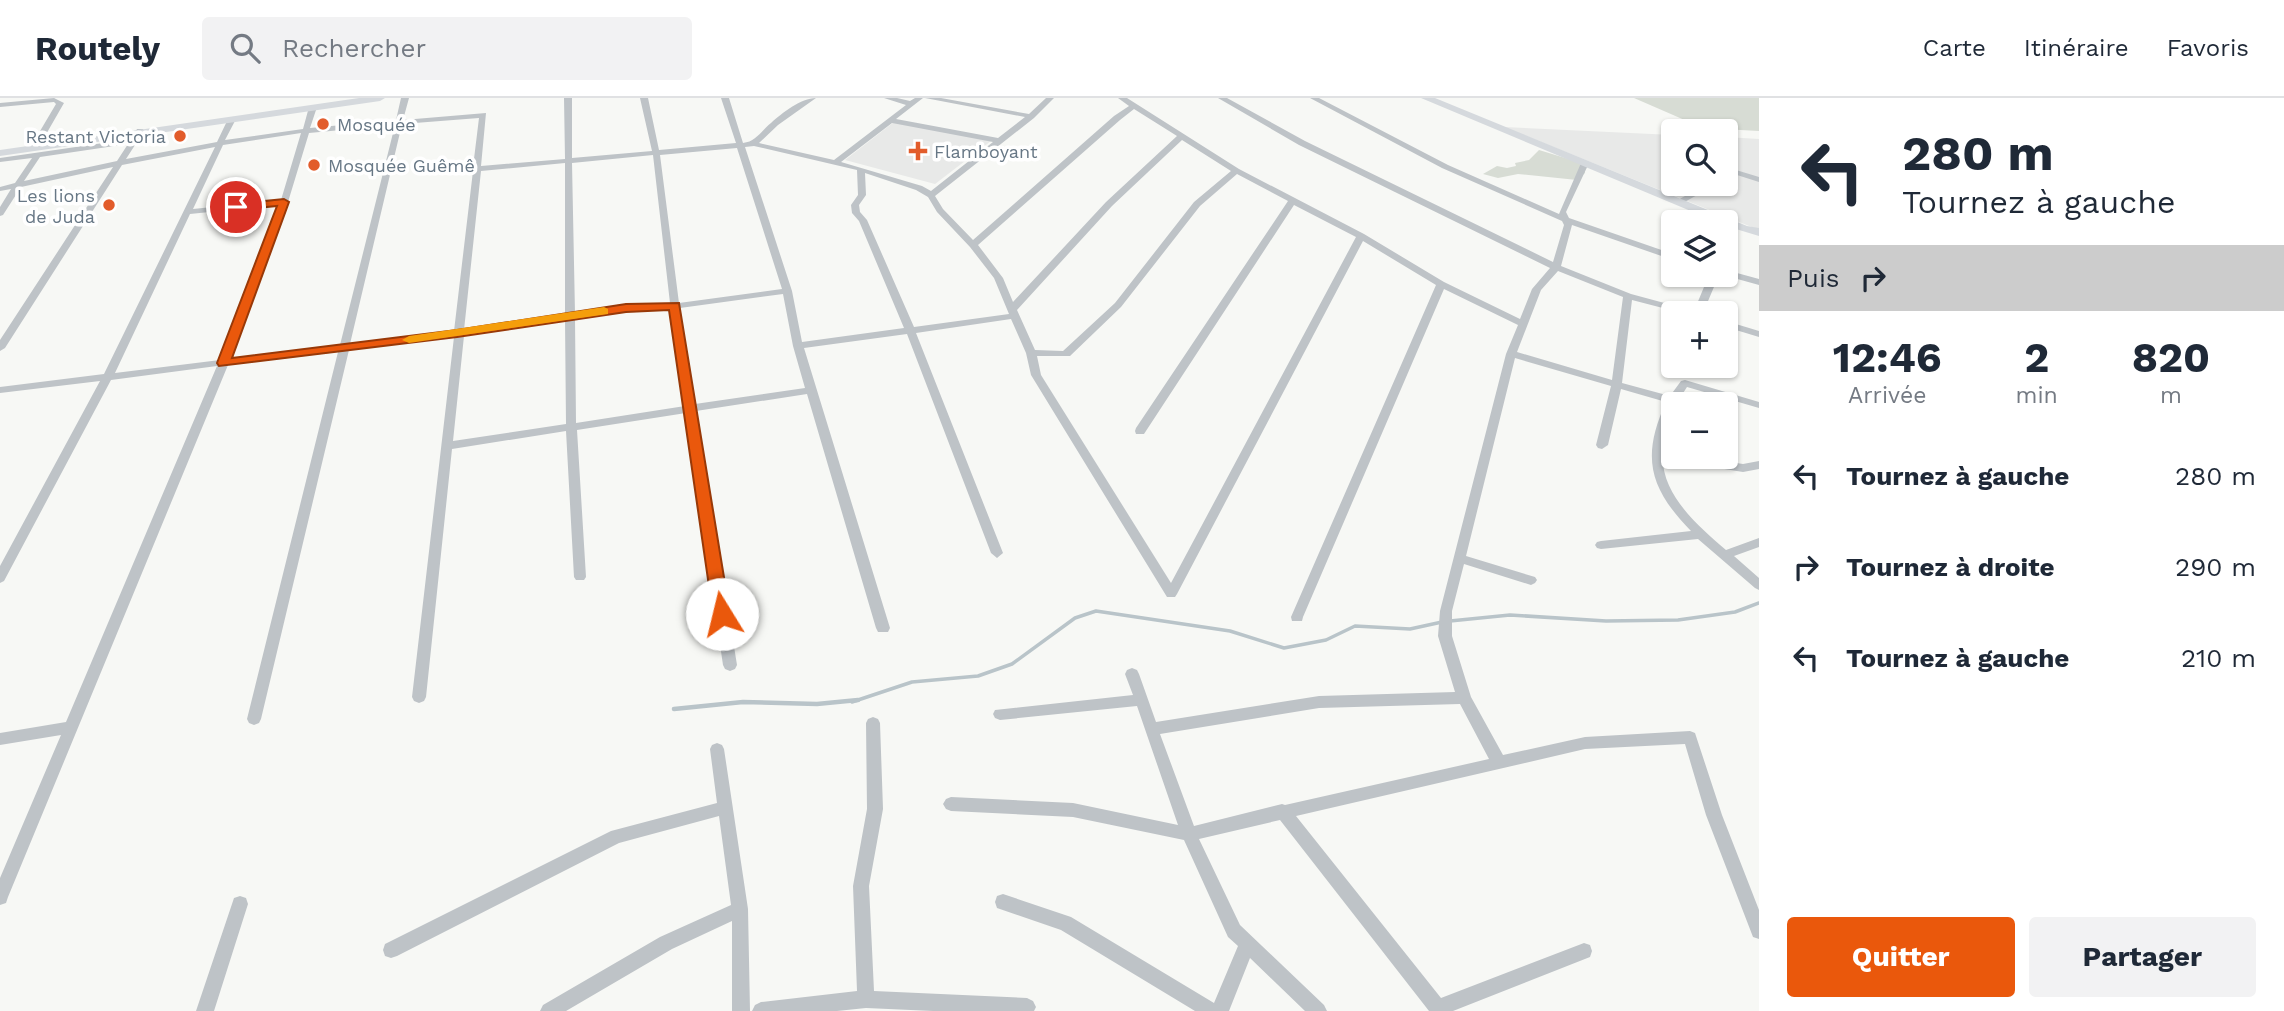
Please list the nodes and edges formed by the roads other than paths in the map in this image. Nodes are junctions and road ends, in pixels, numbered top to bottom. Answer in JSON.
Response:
{"nodes":[{"id":1,"x":380,"y":98,"type":"edge"},
{"id":2,"x":405,"y":98,"type":"edge"},
{"id":3,"x":568,"y":98,"type":"edge"},
{"id":4,"x":644,"y":98,"type":"edge"},
{"id":5,"x":725,"y":98,"type":"edge"},
{"id":6,"x":812,"y":98,"type":"edge"},
{"id":7,"x":888,"y":98,"type":"edge"},
{"id":8,"x":929,"y":98,"type":"edge"},
{"id":9,"x":1050,"y":98,"type":"edge"},
{"id":10,"x":1122,"y":98,"type":"edge"},
{"id":11,"x":1222,"y":98,"type":"edge"},
{"id":12,"x":1314,"y":98,"type":"edge"},
{"id":13,"x":1426,"y":98,"type":"edge"},
{"id":14,"x":366,"y":99,"type":"edge"},
{"id":15,"x":916,"y":101,"type":"edge"},
{"id":16,"x":0,"y":105,"type":"edge"},
{"id":17,"x":1134,"y":106,"type":"junction"},
{"id":18,"x":313,"y":107,"type":"junction"},
{"id":19,"x":1031,"y":116,"type":"junction"},
{"id":20,"x":232,"y":119,"type":"junction"},
{"id":21,"x":890,"y":120,"type":"junction"},
{"id":22,"x":398,"y":124,"type":"junction"},
{"id":23,"x":305,"y":131,"type":"junction"},
{"id":24,"x":137,"y":136,"type":"junction"},
{"id":25,"x":1181,"y":137,"type":"junction"},
{"id":26,"x":1000,"y":141,"type":"junction"},
{"id":27,"x":220,"y":144,"type":"junction"},
{"id":28,"x":741,"y":145,"type":"junction"},
{"id":29,"x":754,"y":145,"type":"junction"},
{"id":30,"x":36,"y":151,"type":"junction"},
{"id":31,"x":656,"y":152,"type":"junction"},
{"id":32,"x":0,"y":153,"type":"edge"},
{"id":33,"x":0,"y":160,"type":"edge"},
{"id":34,"x":568,"y":161,"type":"junction"},
{"id":35,"x":120,"y":162,"type":"junction"},
{"id":36,"x":835,"y":163,"type":"junction"},
{"id":37,"x":1585,"y":163,"type":"junction"},
{"id":38,"x":475,"y":169,"type":"junction"},
{"id":39,"x":861,"y":169,"type":"junction"},
{"id":40,"x":1236,"y":171,"type":"junction"},
{"id":41,"x":1738,"y":173,"type":"edge"},
{"id":42,"x":1759,"y":180,"type":"edge"},
{"id":43,"x":19,"y":185,"type":"junction"},
{"id":44,"x":0,"y":189,"type":"edge"},
{"id":45,"x":931,"y":195,"type":"junction"},
{"id":46,"x":1690,"y":196,"type":"edge"},
{"id":47,"x":284,"y":202,"type":"junction"},
{"id":48,"x":1292,"y":202,"type":"junction"},
{"id":49,"x":1678,"y":202,"type":"junction"},
{"id":50,"x":187,"y":212,"type":"junction"},
{"id":51,"x":0,"y":214,"type":"edge"},
{"id":52,"x":1563,"y":219,"type":"junction"},
{"id":53,"x":1758,"y":233,"type":"edge"},
{"id":54,"x":1361,"y":236,"type":"junction"},
{"id":55,"x":973,"y":245,"type":"junction"},
{"id":56,"x":1661,"y":253,"type":"edge"},
{"id":57,"x":1556,"y":267,"type":"junction"},
{"id":58,"x":1738,"y":276,"type":"edge"},
{"id":59,"x":1759,"y":282,"type":"edge"},
{"id":60,"x":1441,"y":284,"type":"junction"},
{"id":61,"x":787,"y":291,"type":"junction"},
{"id":62,"x":1628,"y":296,"type":"junction"},
{"id":63,"x":1661,"y":305,"type":"edge"},
{"id":64,"x":675,"y":306,"type":"junction"},
{"id":65,"x":1014,"y":312,"type":"junction"},
{"id":66,"x":570,"y":316,"type":"junction"},
{"id":67,"x":1522,"y":323,"type":"junction"},
{"id":68,"x":1738,"y":328,"type":"edge"},
{"id":69,"x":910,"y":330,"type":"junction"},
{"id":70,"x":457,"y":334,"type":"junction"},
{"id":71,"x":1759,"y":334,"type":"edge"},
{"id":72,"x":798,"y":346,"type":"junction"},
{"id":73,"x":0,"y":348,"type":"edge"},
{"id":74,"x":343,"y":348,"type":"junction"},
{"id":75,"x":1031,"y":353,"type":"junction"},
{"id":76,"x":1511,"y":354,"type":"junction"},
{"id":77,"x":224,"y":363,"type":"junction"},
{"id":78,"x":107,"y":378,"type":"junction"},
{"id":79,"x":1616,"y":383,"type":"junction"},
{"id":80,"x":0,"y":390,"type":"edge"},
{"id":81,"x":811,"y":390,"type":"junction"},
{"id":82,"x":1677,"y":392,"type":"edge"},
{"id":83,"x":1715,"y":392,"type":"edge"},
{"id":84,"x":1661,"y":397,"type":"edge"},
{"id":85,"x":1738,"y":399,"type":"edge"},
{"id":86,"x":1759,"y":405,"type":"edge"},
{"id":87,"x":691,"y":409,"type":"junction"},
{"id":88,"x":571,"y":428,"type":"junction"},
{"id":89,"x":1140,"y":431,"type":"dead end"},
{"id":90,"x":1661,"y":434,"type":"edge"},
{"id":91,"x":1602,"y":445,"type":"dead end"},
{"id":92,"x":447,"y":446,"type":"junction"},
{"id":93,"x":1656,"y":453,"type":"junction"},
{"id":94,"x":1661,"y":454,"type":"edge"},
{"id":95,"x":1759,"y":465,"type":"edge"},
{"id":96,"x":1738,"y":467,"type":"edge"},
{"id":97,"x":1701,"y":534,"type":"junction"},
{"id":98,"x":1759,"y":542,"type":"edge"},
{"id":99,"x":1601,"y":545,"type":"dead end"},
{"id":100,"x":997,"y":553,"type":"dead end"},
{"id":101,"x":1725,"y":555,"type":"junction"},
{"id":102,"x":1460,"y":558,"type":"junction"},
{"id":103,"x":580,"y":577,"type":"dead end"},
{"id":104,"x":0,"y":578,"type":"edge"},
{"id":105,"x":1531,"y":580,"type":"dead end"},
{"id":106,"x":1759,"y":585,"type":"edge"},
{"id":107,"x":1297,"y":617,"type":"dead end"},
{"id":108,"x":883,"y":628,"type":"dead end"},
{"id":109,"x":730,"y":665,"type":"dead end"},
{"id":110,"x":1132,"y":674,"type":"dead end"},
{"id":111,"x":419,"y":697,"type":"dead end"},
{"id":112,"x":1464,"y":698,"type":"junction"},
{"id":113,"x":1141,"y":700,"type":"junction"},
{"id":114,"x":1000,"y":714,"type":"dead end"},
{"id":115,"x":254,"y":719,"type":"dead end"},
{"id":116,"x":873,"y":723,"type":"dead end"},
{"id":117,"x":71,"y":727,"type":"junction"},
{"id":118,"x":1153,"y":729,"type":"junction"},
{"id":119,"x":0,"y":738,"type":"edge"},
{"id":120,"x":717,"y":748,"type":"dead end"},
{"id":121,"x":1499,"y":762,"type":"junction"},
{"id":122,"x":951,"y":804,"type":"dead end"},
{"id":123,"x":725,"y":808,"type":"junction"},
{"id":124,"x":1282,"y":811,"type":"junction"},
{"id":125,"x":1189,"y":834,"type":"junction"},
{"id":126,"x":2,"y":889,"type":"edge"},
{"id":127,"x":1003,"y":902,"type":"dead end"},
{"id":128,"x":240,"y":904,"type":"dead end"},
{"id":129,"x":740,"y":909,"type":"junction"},
{"id":130,"x":1759,"y":931,"type":"edge"},
{"id":131,"x":1247,"y":945,"type":"junction"},
{"id":132,"x":391,"y":950,"type":"dead end"},
{"id":133,"x":1584,"y":951,"type":"dead end"},
{"id":134,"x":866,"y":999,"type":"junction"},
{"id":135,"x":1027,"y":1007,"type":"dead end"},
{"id":136,"x":1439,"y":1009,"type":"edge"},
{"id":137,"x":205,"y":1011,"type":"edge"},
{"id":138,"x":549,"y":1011,"type":"edge"},
{"id":139,"x":741,"y":1011,"type":"edge"},
{"id":140,"x":761,"y":1011,"type":"edge"},
{"id":141,"x":1211,"y":1011,"type":"edge"},
{"id":142,"x":1220,"y":1011,"type":"edge"},
{"id":143,"x":1318,"y":1011,"type":"edge"}],
"edges":[{"from":1,"to":14,"type":"main road"},
{"from":2,"to":22,"type":"street"},
{"from":3,"to":34,"type":"street"},
{"from":4,"to":31,"type":"street"},
{"from":5,"to":28,"type":"street"},
{"from":6,"to":29,"type":"street"},
{"from":7,"to":15,"type":"street"},
{"from":8,"to":19,"type":"street"},
{"from":9,"to":19,"type":"street"},
{"from":10,"to":17,"type":"street"},
{"from":11,"to":57,"type":"street"},
{"from":12,"to":52,"type":"street"},
{"from":13,"to":37,"type":"main road"},
{"from":14,"to":18,"type":"main road"},
{"from":15,"to":21,"type":"street"},
{"from":16,"to":30,"type":"street"},
{"from":17,"to":25,"type":"street"},
{"from":17,"to":55,"type":"street"},
{"from":18,"to":20,"type":"main road"},
{"from":18,"to":23,"type":"street"},
{"from":19,"to":26,"type":"street"},
{"from":20,"to":24,"type":"main road"},
{"from":20,"to":27,"type":"street"},
{"from":21,"to":26,"type":"street"},
{"from":21,"to":36,"type":"street"},
{"from":22,"to":23,"type":"street"},
{"from":22,"to":38,"type":"street"},
{"from":22,"to":74,"type":"street"},
{"from":23,"to":27,"type":"street"},
{"from":23,"to":47,"type":"street"},
{"from":24,"to":30,"type":"main road"},
{"from":24,"to":35,"type":"street"},
{"from":25,"to":40,"type":"street"},
{"from":25,"to":65,"type":"street"},
{"from":26,"to":45,"type":"street"},
{"from":27,"to":35,"type":"street"},
{"from":27,"to":50,"type":"street"},
{"from":28,"to":29,"type":"street"},
{"from":28,"to":31,"type":"street"},
{"from":28,"to":61,"type":"street"},
{"from":29,"to":36,"type":"street"},
{"from":30,"to":32,"type":"main road"},
{"from":30,"to":33,"type":"street"},
{"from":30,"to":43,"type":"street"},
{"from":31,"to":34,"type":"street"},
{"from":31,"to":64,"type":"street"},
{"from":34,"to":38,"type":"street"},
{"from":34,"to":66,"type":"street"},
{"from":35,"to":43,"type":"street"},
{"from":35,"to":73,"type":"street"},
{"from":36,"to":39,"type":"street"},
{"from":37,"to":49,"type":"main road"},
{"from":37,"to":52,"type":"street"},
{"from":38,"to":70,"type":"street"},
{"from":39,"to":45,"type":"street"},
{"from":39,"to":69,"type":"street"},
{"from":40,"to":48,"type":"street"},
{"from":40,"to":75,"type":"street"},
{"from":41,"to":42,"type":"street"},
{"from":43,"to":44,"type":"street"},
{"from":43,"to":51,"type":"street"},
{"from":45,"to":55,"type":"street"},
{"from":46,"to":49,"type":"street"},
{"from":47,"to":50,"type":"street"},
{"from":47,"to":77,"type":"street"},
{"from":48,"to":54,"type":"street"},
{"from":48,"to":89,"type":"street"},
{"from":49,"to":53,"type":"main road"},
{"from":50,"to":78,"type":"street"},
{"from":52,"to":56,"type":"street"},
{"from":52,"to":57,"type":"street"},
{"from":54,"to":60,"type":"street"},
{"from":54,"to":75,"type":"street"},
{"from":55,"to":65,"type":"street"},
{"from":57,"to":62,"type":"street"},
{"from":57,"to":67,"type":"street"},
{"from":58,"to":59,"type":"street"},
{"from":60,"to":67,"type":"street"},
{"from":60,"to":107,"type":"street"},
{"from":61,"to":64,"type":"street"},
{"from":61,"to":72,"type":"street"},
{"from":62,"to":63,"type":"street"},
{"from":62,"to":79,"type":"street"},
{"from":64,"to":66,"type":"street"},
{"from":64,"to":87,"type":"street"},
{"from":65,"to":69,"type":"street"},
{"from":65,"to":75,"type":"street"},
{"from":66,"to":70,"type":"street"},
{"from":66,"to":88,"type":"street"},
{"from":67,"to":76,"type":"street"},
{"from":68,"to":71,"type":"street"},
{"from":69,"to":72,"type":"street"},
{"from":69,"to":100,"type":"street"},
{"from":70,"to":74,"type":"street"},
{"from":70,"to":92,"type":"street"},
{"from":72,"to":81,"type":"street"},
{"from":74,"to":77,"type":"street"},
{"from":74,"to":115,"type":"street"},
{"from":76,"to":79,"type":"street"},
{"from":76,"to":102,"type":"street"},
{"from":77,"to":78,"type":"street"},
{"from":77,"to":117,"type":"street"},
{"from":78,"to":80,"type":"street"},
{"from":78,"to":104,"type":"street"},
{"from":79,"to":84,"type":"street"},
{"from":79,"to":91,"type":"street"},
{"from":81,"to":87,"type":"street"},
{"from":81,"to":108,"type":"street"},
{"from":82,"to":83,"type":"street"},
{"from":85,"to":86,"type":"street"},
{"from":87,"to":88,"type":"street"},
{"from":87,"to":109,"type":"street"},
{"from":88,"to":92,"type":"street"},
{"from":88,"to":103,"type":"street"},
{"from":90,"to":93,"type":"street"},
{"from":92,"to":111,"type":"street"},
{"from":93,"to":94,"type":"street"},
{"from":93,"to":97,"type":"street"},
{"from":95,"to":96,"type":"street"},
{"from":97,"to":99,"type":"street"},
{"from":97,"to":101,"type":"street"},
{"from":98,"to":101,"type":"street"},
{"from":101,"to":106,"type":"street"},
{"from":102,"to":105,"type":"street"},
{"from":102,"to":112,"type":"street"},
{"from":110,"to":113,"type":"street"},
{"from":112,"to":118,"type":"street"},
{"from":112,"to":121,"type":"street"},
{"from":113,"to":114,"type":"street"},
{"from":113,"to":118,"type":"street"},
{"from":116,"to":134,"type":"street"},
{"from":117,"to":119,"type":"street"},
{"from":117,"to":126,"type":"street"},
{"from":118,"to":125,"type":"street"},
{"from":120,"to":123,"type":"street"},
{"from":121,"to":124,"type":"street"},
{"from":121,"to":130,"type":"street"},
{"from":122,"to":125,"type":"street"},
{"from":123,"to":129,"type":"street"},
{"from":123,"to":132,"type":"street"},
{"from":124,"to":125,"type":"street"},
{"from":124,"to":136,"type":"street"},
{"from":125,"to":131,"type":"street"},
{"from":127,"to":141,"type":"street"},
{"from":128,"to":137,"type":"street"},
{"from":129,"to":138,"type":"street"},
{"from":129,"to":139,"type":"street"},
{"from":131,"to":142,"type":"street"},
{"from":131,"to":143,"type":"street"},
{"from":133,"to":136,"type":"street"},
{"from":134,"to":135,"type":"street"},
{"from":134,"to":140,"type":"street"}]}
